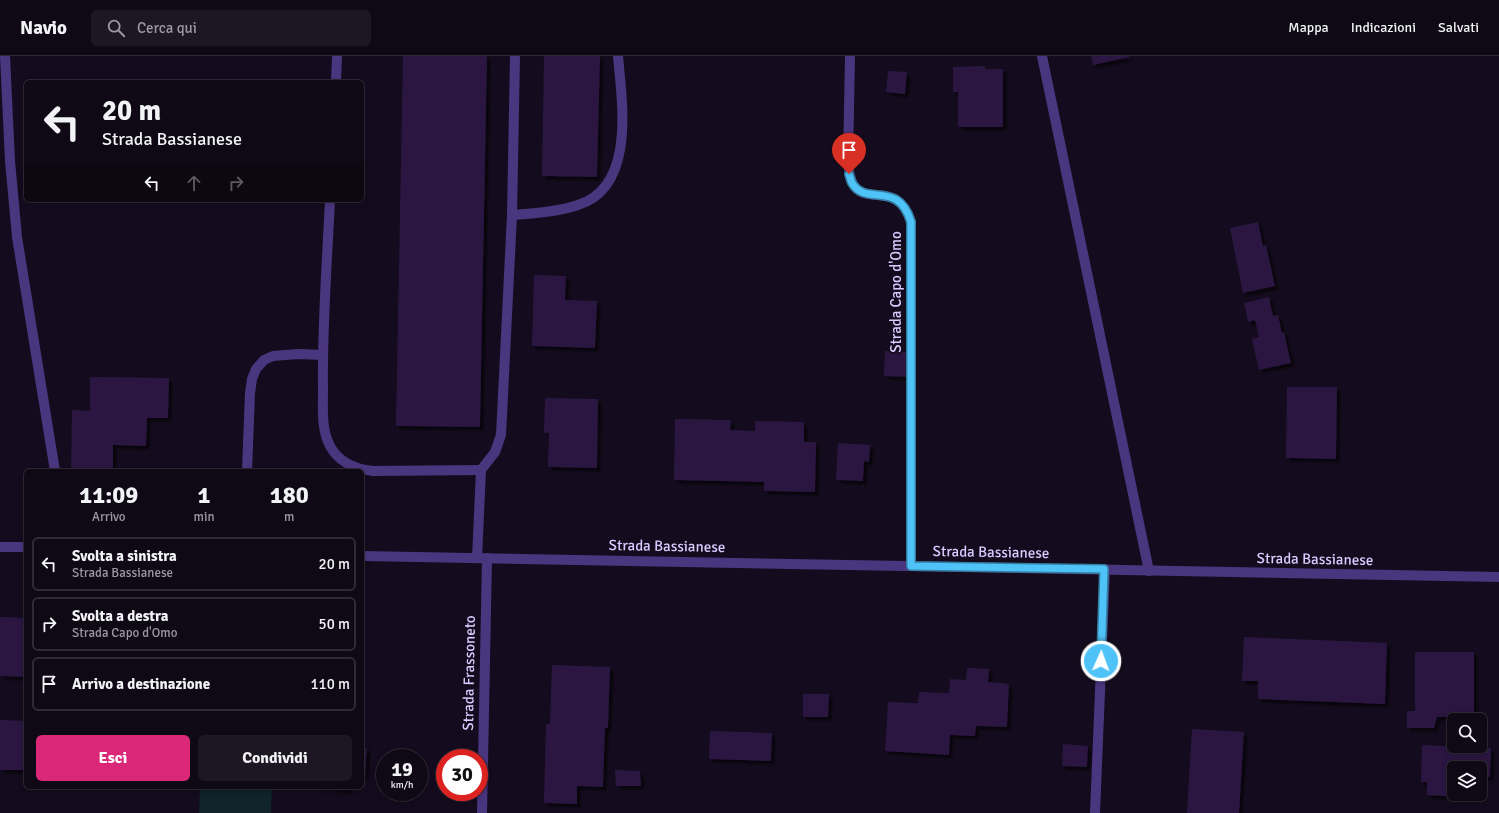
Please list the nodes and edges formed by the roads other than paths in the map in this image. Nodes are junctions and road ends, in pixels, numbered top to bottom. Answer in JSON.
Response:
{"nodes":[{"id":1,"x":5,"y":56,"type":"edge"},
{"id":2,"x":337,"y":56,"type":"edge"},
{"id":3,"x":515,"y":56,"type":"edge"},
{"id":4,"x":618,"y":56,"type":"edge"},
{"id":5,"x":850,"y":56,"type":"edge"},
{"id":6,"x":1042,"y":56,"type":"edge"},
{"id":7,"x":336,"y":80,"type":"edge"},
{"id":8,"x":330,"y":202,"type":"edge"},
{"id":9,"x":512,"y":215,"type":"junction"},
{"id":10,"x":323,"y":355,"type":"junction"},
{"id":11,"x":55,"y":469,"type":"edge"},
{"id":12,"x":247,"y":469,"type":"edge"},
{"id":13,"x":360,"y":469,"type":"edge"},
{"id":14,"x":364,"y":470,"type":"edge"},
{"id":15,"x":481,"y":470,"type":"junction"},
{"id":16,"x":0,"y":547,"type":"edge"},
{"id":17,"x":24,"y":547,"type":"edge"},
{"id":18,"x":364,"y":556,"type":"edge"},
{"id":19,"x":482,"y":558,"type":"junction"},
{"id":20,"x":911,"y":566,"type":"junction"},
{"id":21,"x":1104,"y":569,"type":"junction"},
{"id":22,"x":1149,"y":571,"type":"junction"},
{"id":23,"x":1499,"y":577,"type":"edge"},
{"id":24,"x":482,"y":813,"type":"edge"},
{"id":25,"x":1096,"y":813,"type":"edge"}],
"edges":[{"from":1,"to":11,"type":"street"},
{"from":2,"to":7,"type":"street"},
{"from":3,"to":9,"type":"street"},
{"from":4,"to":9,"type":"street"},
{"from":5,"to":20,"type":"street","name":"Strada Capo d'Omo"},
{"from":6,"to":22,"type":"street"},
{"from":8,"to":10,"type":"street"},
{"from":9,"to":15,"type":"street"},
{"from":10,"to":12,"type":"street"},
{"from":10,"to":13,"type":"street"},
{"from":14,"to":15,"type":"street"},
{"from":15,"to":19,"type":"street","name":"Strada Frassoneto"},
{"from":16,"to":17,"type":"street"},
{"from":18,"to":19,"type":"street","name":"Strada Bassianese"},
{"from":19,"to":20,"type":"street","name":"Strada Bassianese"},
{"from":19,"to":24,"type":"street","name":"Strada Frassoneto"},
{"from":20,"to":21,"type":"street","name":"Strada Bassianese"},
{"from":21,"to":22,"type":"street","name":"Strada Bassianese"},
{"from":21,"to":25,"type":"street"},
{"from":22,"to":23,"type":"street","name":"Strada Bassianese"}]}
